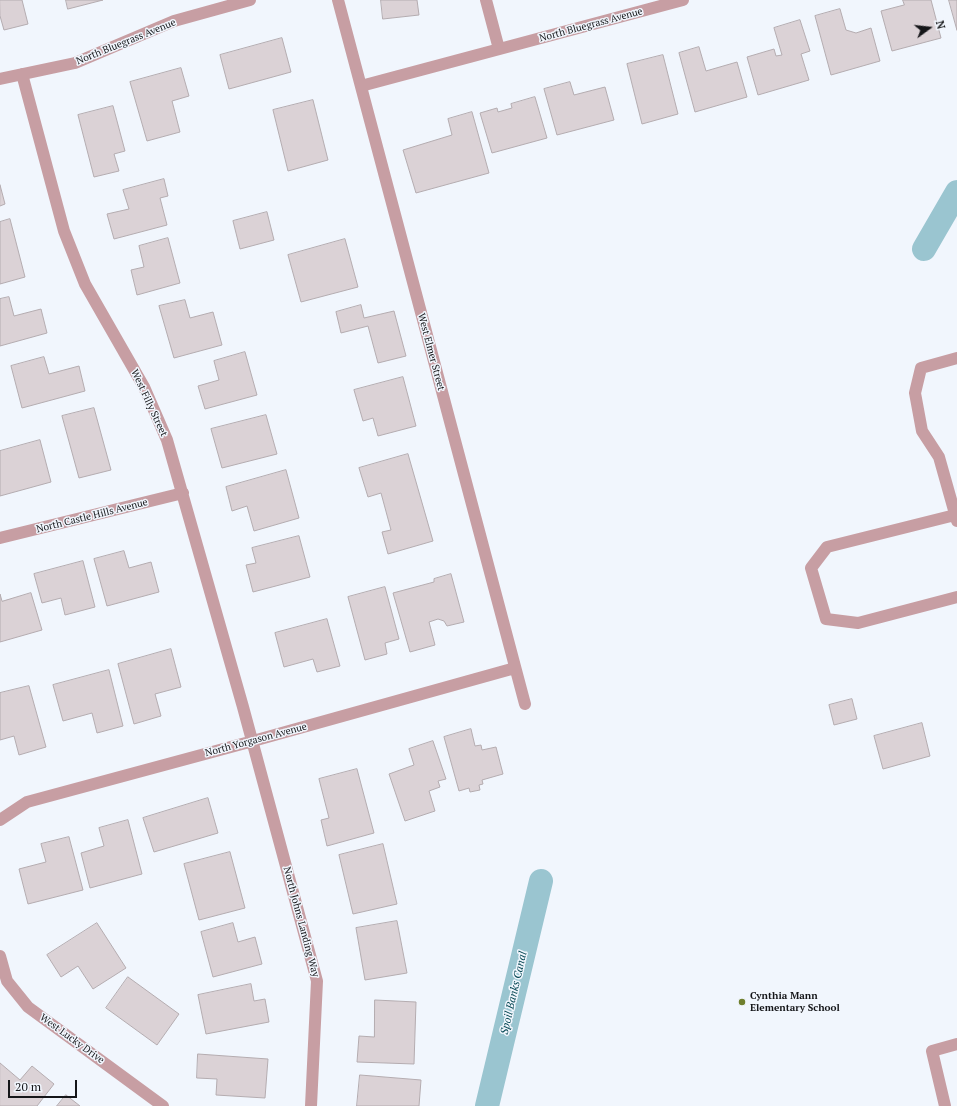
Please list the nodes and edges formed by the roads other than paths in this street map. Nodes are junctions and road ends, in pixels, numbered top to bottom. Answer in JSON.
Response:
{"nodes":[{"id":1,"x":250,"y":0,"type":"edge"},
{"id":2,"x":338,"y":0,"type":"edge"},
{"id":3,"x":486,"y":0,"type":"edge"},
{"id":4,"x":683,"y":0,"type":"edge"},
{"id":5,"x":499,"y":49,"type":"junction"},
{"id":6,"x":22,"y":74,"type":"junction"},
{"id":7,"x":0,"y":79,"type":"edge"},
{"id":8,"x":361,"y":86,"type":"junction"},
{"id":9,"x":957,"y":358,"type":"edge"},
{"id":10,"x":183,"y":493,"type":"junction"},
{"id":11,"x":956,"y":518,"type":"edge"},
{"id":12,"x":0,"y":538,"type":"edge"},
{"id":13,"x":957,"y":597,"type":"edge"},
{"id":14,"x":515,"y":668,"type":"junction"},
{"id":15,"x":525,"y":704,"type":"dead end"},
{"id":16,"x":253,"y":741,"type":"junction"},
{"id":17,"x":0,"y":820,"type":"edge"},
{"id":18,"x":0,"y":956,"type":"edge"},
{"id":19,"x":957,"y":1044,"type":"edge"},
{"id":20,"x":163,"y":1106,"type":"edge"},
{"id":21,"x":311,"y":1106,"type":"edge"},
{"id":22,"x":945,"y":1106,"type":"edge"}],
"edges":[{"from":1,"to":6,"type":"street","name":"North Bluegrass Avenue"},
{"from":2,"to":8,"type":"street","name":"West Elmer Street"},
{"from":3,"to":5,"type":"street"},
{"from":4,"to":5,"type":"street","name":"North Bluegrass Avenue"},
{"from":5,"to":8,"type":"street","name":"North Bluegrass Avenue"},
{"from":6,"to":7,"type":"street","name":"North Bluegrass Avenue"},
{"from":6,"to":10,"type":"street","name":"West Filly Street"},
{"from":8,"to":14,"type":"street","name":"West Elmer Street"},
{"from":9,"to":11,"type":"street"},
{"from":10,"to":12,"type":"street","name":"North Castle Hills Avenue"},
{"from":10,"to":16,"type":"street","name":"West Filly Street"},
{"from":11,"to":13,"type":"street"},
{"from":14,"to":15,"type":"street","name":"West Elmer Street"},
{"from":14,"to":16,"type":"street","name":"North Yorgason Avenue"},
{"from":16,"to":17,"type":"street","name":"North Yorgason Avenue"},
{"from":16,"to":21,"type":"street","name":"North Johns Landing Way"},
{"from":18,"to":20,"type":"street","name":"West Lucky Drive"},
{"from":19,"to":22,"type":"street"}]}
